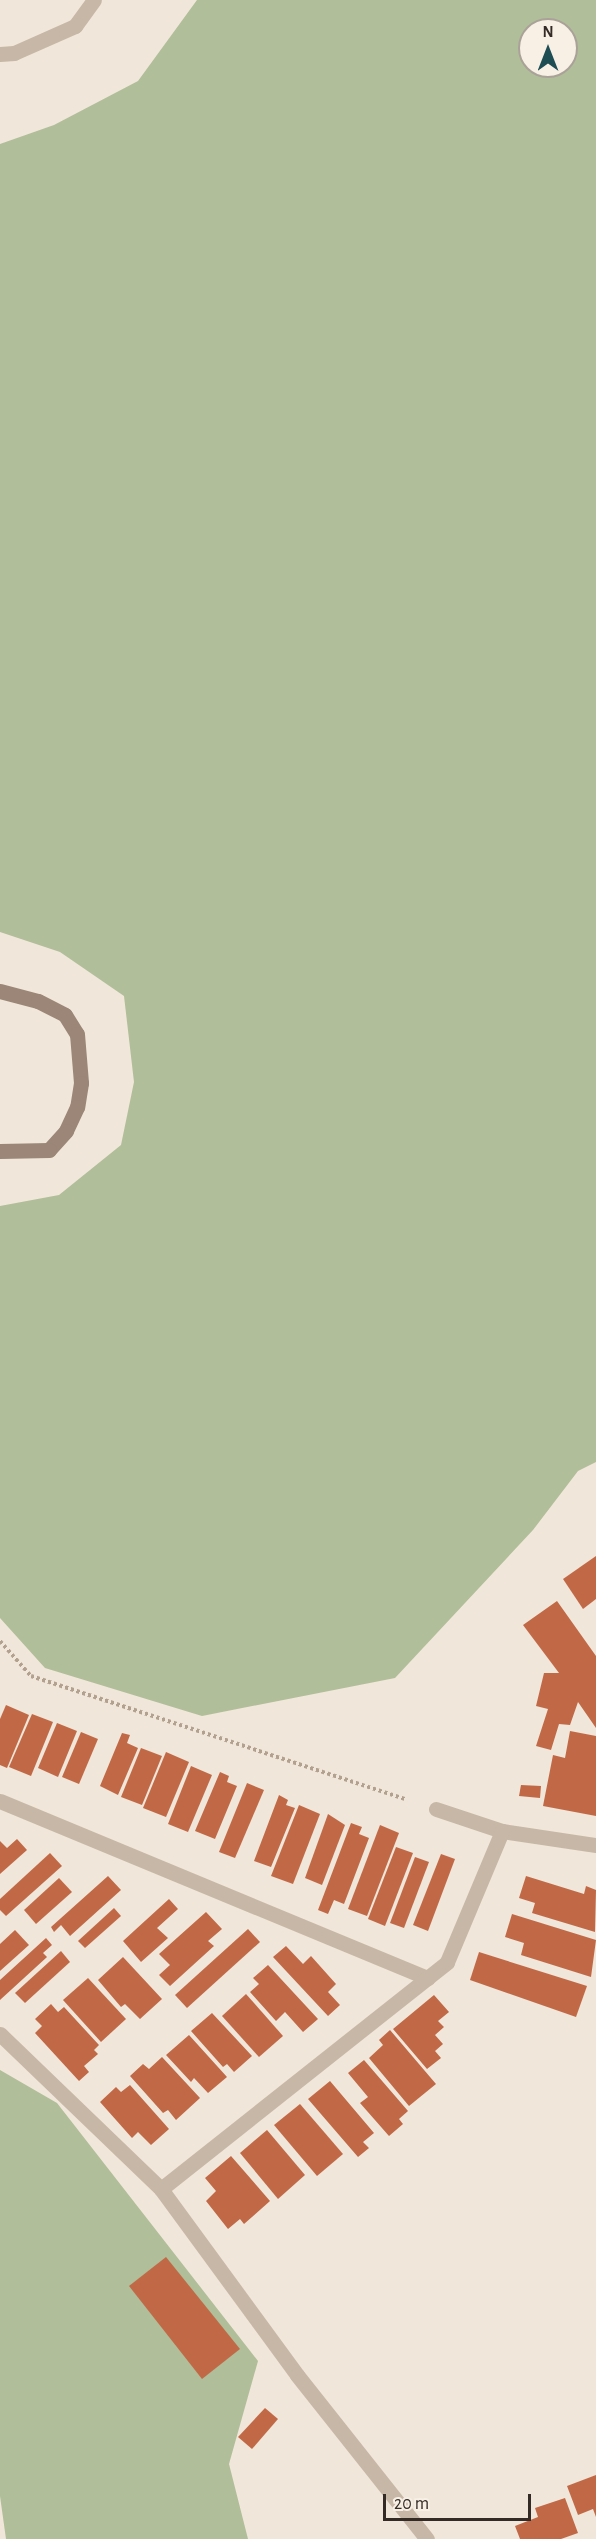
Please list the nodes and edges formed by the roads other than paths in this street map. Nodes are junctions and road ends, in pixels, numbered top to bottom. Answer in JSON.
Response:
{"nodes":[{"id":1,"x":94,"y":0,"type":"edge"},
{"id":2,"x":0,"y":54,"type":"edge"},
{"id":3,"x":0,"y":992,"type":"edge"},
{"id":4,"x":0,"y":1150,"type":"edge"},
{"id":5,"x":0,"y":1801,"type":"edge"},
{"id":6,"x":436,"y":1809,"type":"road end"},
{"id":7,"x":502,"y":1831,"type":"junction"},
{"id":8,"x":596,"y":1845,"type":"edge"},
{"id":9,"x":428,"y":1978,"type":"junction"},
{"id":10,"x":0,"y":2034,"type":"edge"},
{"id":11,"x":161,"y":2189,"type":"junction"},
{"id":12,"x":427,"y":2539,"type":"edge"}],
"edges":[{"from":1,"to":2,"type":"street"},
{"from":3,"to":4,"type":"main road"},
{"from":5,"to":9,"type":"street"},
{"from":6,"to":7,"type":"street"},
{"from":7,"to":8,"type":"street"},
{"from":7,"to":9,"type":"street"},
{"from":9,"to":11,"type":"street"},
{"from":10,"to":11,"type":"street"},
{"from":11,"to":12,"type":"street"}]}
